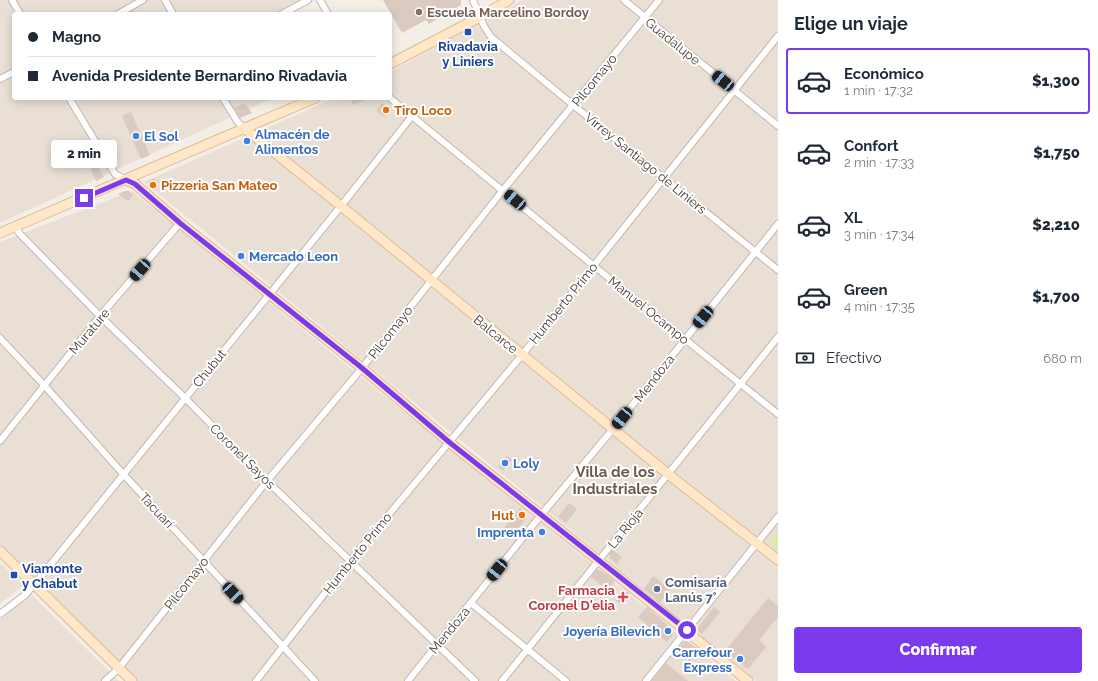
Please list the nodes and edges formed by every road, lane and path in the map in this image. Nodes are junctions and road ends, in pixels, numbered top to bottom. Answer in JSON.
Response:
{"nodes":[{"id":1,"x":12,"y":0,"type":"edge"},
{"id":2,"x":143,"y":0,"type":"edge"},
{"id":3,"x":165,"y":0,"type":"edge"},
{"id":4,"x":308,"y":0,"type":"edge"},
{"id":5,"x":320,"y":0,"type":"edge"},
{"id":6,"x":473,"y":0,"type":"edge"},
{"id":7,"x":509,"y":0,"type":"edge"},
{"id":8,"x":624,"y":0,"type":"edge"},
{"id":9,"x":659,"y":0,"type":"edge"},
{"id":10,"x":19,"y":12,"type":"edge"},
{"id":11,"x":122,"y":12,"type":"edge"},
{"id":12,"x":172,"y":12,"type":"edge"},
{"id":13,"x":286,"y":12,"type":"edge"},
{"id":14,"x":327,"y":12,"type":"edge"},
{"id":15,"x":480,"y":17,"type":"junction"},
{"id":16,"x":645,"y":18,"type":"junction"},
{"id":17,"x":778,"y":36,"type":"edge"},
{"id":18,"x":392,"y":63,"type":"edge"},
{"id":19,"x":12,"y":73,"type":"edge"},
{"id":20,"x":0,"y":79,"type":"edge"},
{"id":21,"x":734,"y":90,"type":"junction"},
{"id":22,"x":70,"y":100,"type":"edge"},
{"id":23,"x":224,"y":100,"type":"edge"},
{"id":24,"x":310,"y":100,"type":"edge"},
{"id":25,"x":392,"y":100,"type":"edge"},
{"id":26,"x":573,"y":105,"type":"junction"},
{"id":27,"x":412,"y":116,"type":"junction"},
{"id":28,"x":778,"y":126,"type":"edge"},
{"id":29,"x":244,"y":128,"type":"junction"},
{"id":30,"x":664,"y":178,"type":"junction"},
{"id":31,"x":126,"y":180,"type":"junction"},
{"id":32,"x":503,"y":190,"type":"junction"},
{"id":33,"x":341,"y":206,"type":"junction"},
{"id":34,"x":180,"y":223,"type":"junction"},
{"id":35,"x":778,"y":224,"type":"edge"},
{"id":36,"x":15,"y":227,"type":"junction"},
{"id":37,"x":0,"y":233,"type":"edge"},
{"id":38,"x":755,"y":251,"type":"junction"},
{"id":39,"x":594,"y":266,"type":"junction"},
{"id":40,"x":778,"y":270,"type":"edge"},
{"id":41,"x":431,"y":281,"type":"junction"},
{"id":42,"x":269,"y":294,"type":"junction"},
{"id":43,"x":100,"y":316,"type":"junction"},
{"id":44,"x":778,"y":337,"type":"edge"},
{"id":45,"x":0,"y":338,"type":"edge"},
{"id":46,"x":685,"y":339,"type":"junction"},
{"id":47,"x":522,"y":355,"type":"junction"},
{"id":48,"x":362,"y":368,"type":"junction"},
{"id":49,"x":741,"y":384,"type":"junction"},
{"id":50,"x":44,"y":385,"type":"junction"},
{"id":51,"x":185,"y":398,"type":"junction"},
{"id":52,"x":778,"y":414,"type":"edge"},
{"id":53,"x":614,"y":429,"type":"junction"},
{"id":54,"x":0,"y":441,"type":"edge"},
{"id":55,"x":449,"y":442,"type":"junction"},
{"id":56,"x":668,"y":474,"type":"junction"},
{"id":57,"x":124,"y":476,"type":"junction"},
{"id":58,"x":267,"y":481,"type":"junction"},
{"id":59,"x":541,"y":515,"type":"junction"},
{"id":60,"x":778,"y":517,"type":"edge"},
{"id":61,"x":757,"y":543,"type":"junction"},
{"id":62,"x":0,"y":551,"type":"edge"},
{"id":63,"x":203,"y":560,"type":"junction"},
{"id":64,"x":778,"y":560,"type":"edge"},
{"id":65,"x":350,"y":561,"type":"junction"},
{"id":66,"x":599,"y":561,"type":"junction"},
{"id":67,"x":34,"y":585,"type":"junction"},
{"id":68,"x":471,"y":603,"type":"junction"},
{"id":69,"x":0,"y":614,"type":"edge"},
{"id":70,"x":687,"y":630,"type":"junction"},
{"id":71,"x":437,"y":645,"type":"junction"},
{"id":72,"x":283,"y":647,"type":"junction"},
{"id":73,"x":528,"y":650,"type":"junction"},
{"id":74,"x":119,"y":668,"type":"junction"},
{"id":75,"x":105,"y":681,"type":"edge"},
{"id":76,"x":132,"y":681,"type":"edge"},
{"id":77,"x":256,"y":681,"type":"edge"},
{"id":78,"x":315,"y":681,"type":"edge"},
{"id":79,"x":408,"y":681,"type":"edge"},
{"id":80,"x":475,"y":681,"type":"edge"},
{"id":81,"x":502,"y":681,"type":"edge"},
{"id":82,"x":566,"y":681,"type":"edge"},
{"id":83,"x":646,"y":681,"type":"edge"},
{"id":84,"x":748,"y":681,"type":"edge"}],
"edges":[{"from":1,"to":10,"type":"street"},
{"from":2,"to":11,"type":"street"},
{"from":3,"to":12,"type":"street"},
{"from":4,"to":13,"type":"street"},
{"from":5,"to":14,"type":"street"},
{"from":6,"to":15,"type":"street","name":"Virrey Santiago de Liniers"},
{"from":7,"to":15,"type":"street"},
{"from":8,"to":16,"type":"street","name":"Guadalupe"},
{"from":9,"to":16,"type":"street","name":"Pilcomayo"},
{"from":15,"to":18,"type":"street"},
{"from":15,"to":26,"type":"street","name":"Virrey Santiago de Liniers"},
{"from":16,"to":21,"type":"street","name":"Guadalupe"},
{"from":16,"to":26,"type":"street","name":"Pilcomayo"},
{"from":17,"to":21,"type":"street","name":"Humberto Primo"},
{"from":19,"to":20,"type":"street"},
{"from":21,"to":28,"type":"street","name":"Guadalupe"},
{"from":21,"to":30,"type":"street","name":"Humberto Primo"},
{"from":22,"to":31,"type":"street"},
{"from":23,"to":29,"type":"street","name":"Balcarce"},
{"from":24,"to":29,"type":"street"},
{"from":25,"to":27,"type":"street","name":"Manuel Ocampo"},
{"from":26,"to":30,"type":"street","name":"Virrey Santiago de Liniers"},
{"from":26,"to":32,"type":"street","name":"Pilcomayo"},
{"from":27,"to":32,"type":"street","name":"Manuel Ocampo"},
{"from":27,"to":33,"type":"street","name":"Chubut"},
{"from":29,"to":31,"type":"street"},
{"from":29,"to":33,"type":"street","name":"Balcarce"},
{"from":30,"to":38,"type":"street","name":"Virrey Santiago de Liniers"},
{"from":30,"to":39,"type":"street","name":"Humberto Primo"},
{"from":31,"to":34,"type":"street"},
{"from":31,"to":36,"type":"street"},
{"from":32,"to":39,"type":"street","name":"Manuel Ocampo"},
{"from":32,"to":41,"type":"street","name":"Pilcomayo"},
{"from":33,"to":41,"type":"street","name":"Balcarce"},
{"from":33,"to":42,"type":"street","name":"Chubut"},
{"from":34,"to":42,"type":"street"},
{"from":34,"to":43,"type":"street","name":"Murature"},
{"from":35,"to":38,"type":"street","name":"Mendoza"},
{"from":36,"to":37,"type":"street"},
{"from":36,"to":43,"type":"street","name":"Coronel Sayos"},
{"from":38,"to":40,"type":"street","name":"Virrey Santiago de Liniers"},
{"from":38,"to":46,"type":"street","name":"Mendoza"},
{"from":39,"to":46,"type":"street","name":"Manuel Ocampo"},
{"from":39,"to":47,"type":"street","name":"Humberto Primo"},
{"from":41,"to":47,"type":"street","name":"Balcarce"},
{"from":41,"to":48,"type":"street","name":"Pilcomayo"},
{"from":42,"to":48,"type":"street"},
{"from":42,"to":51,"type":"street","name":"Chubut"},
{"from":43,"to":50,"type":"street","name":"Murature"},
{"from":43,"to":51,"type":"street","name":"Coronel Sayos"},
{"from":44,"to":49,"type":"street","name":"La Rioja"},
{"from":45,"to":50,"type":"street","name":"Tacuarí"},
{"from":46,"to":49,"type":"street","name":"Manuel Ocampo"},
{"from":46,"to":53,"type":"street","name":"Mendoza"},
{"from":47,"to":53,"type":"street","name":"Balcarce"},
{"from":47,"to":55,"type":"street","name":"Humberto Primo"},
{"from":48,"to":55,"type":"street"},
{"from":48,"to":58,"type":"street","name":"Pilcomayo"},
{"from":49,"to":52,"type":"street","name":"Manuel Ocampo"},
{"from":49,"to":56,"type":"street","name":"La Rioja"},
{"from":50,"to":54,"type":"street","name":"Murature"},
{"from":50,"to":57,"type":"street","name":"Tacuarí"},
{"from":51,"to":57,"type":"street","name":"Chubut"},
{"from":51,"to":58,"type":"street","name":"Coronel Sayos"},
{"from":53,"to":56,"type":"street","name":"Balcarce"},
{"from":53,"to":59,"type":"street","name":"Mendoza"},
{"from":55,"to":59,"type":"street"},
{"from":55,"to":65,"type":"street","name":"Humberto Primo"},
{"from":56,"to":61,"type":"street","name":"Balcarce"},
{"from":56,"to":66,"type":"street","name":"La Rioja"},
{"from":57,"to":63,"type":"street","name":"Tacuarí"},
{"from":57,"to":67,"type":"street","name":"Chubut"},
{"from":58,"to":63,"type":"street","name":"Pilcomayo"},
{"from":58,"to":65,"type":"street","name":"Coronel Sayos"},
{"from":59,"to":66,"type":"street"},
{"from":59,"to":68,"type":"street","name":"Mendoza"},
{"from":60,"to":61,"type":"street"},
{"from":61,"to":64,"type":"street","name":"Balcarce"},
{"from":61,"to":70,"type":"street"},
{"from":62,"to":67,"type":"street"},
{"from":63,"to":72,"type":"street","name":"Tacuarí"},
{"from":63,"to":74,"type":"street","name":"Pilcomayo"},
{"from":65,"to":71,"type":"street","name":"Coronel Sayos"},
{"from":65,"to":72,"type":"street","name":"Humberto Primo"},
{"from":66,"to":70,"type":"street"},
{"from":66,"to":73,"type":"street","name":"La Rioja"},
{"from":67,"to":69,"type":"street","name":"Chubut"},
{"from":67,"to":74,"type":"street"},
{"from":68,"to":71,"type":"street","name":"Mendoza"},
{"from":68,"to":73,"type":"street"},
{"from":70,"to":83,"type":"street"},
{"from":70,"to":84,"type":"street"},
{"from":71,"to":79,"type":"street","name":"Mendoza"},
{"from":71,"to":80,"type":"street","name":"Coronel Sayos"},
{"from":72,"to":77,"type":"street","name":"Humberto Primo"},
{"from":72,"to":78,"type":"street","name":"Tacuarí"},
{"from":73,"to":81,"type":"street","name":"La Rioja"},
{"from":73,"to":82,"type":"street"},
{"from":74,"to":75,"type":"street","name":"Pilcomayo"},
{"from":74,"to":76,"type":"street"}]}
